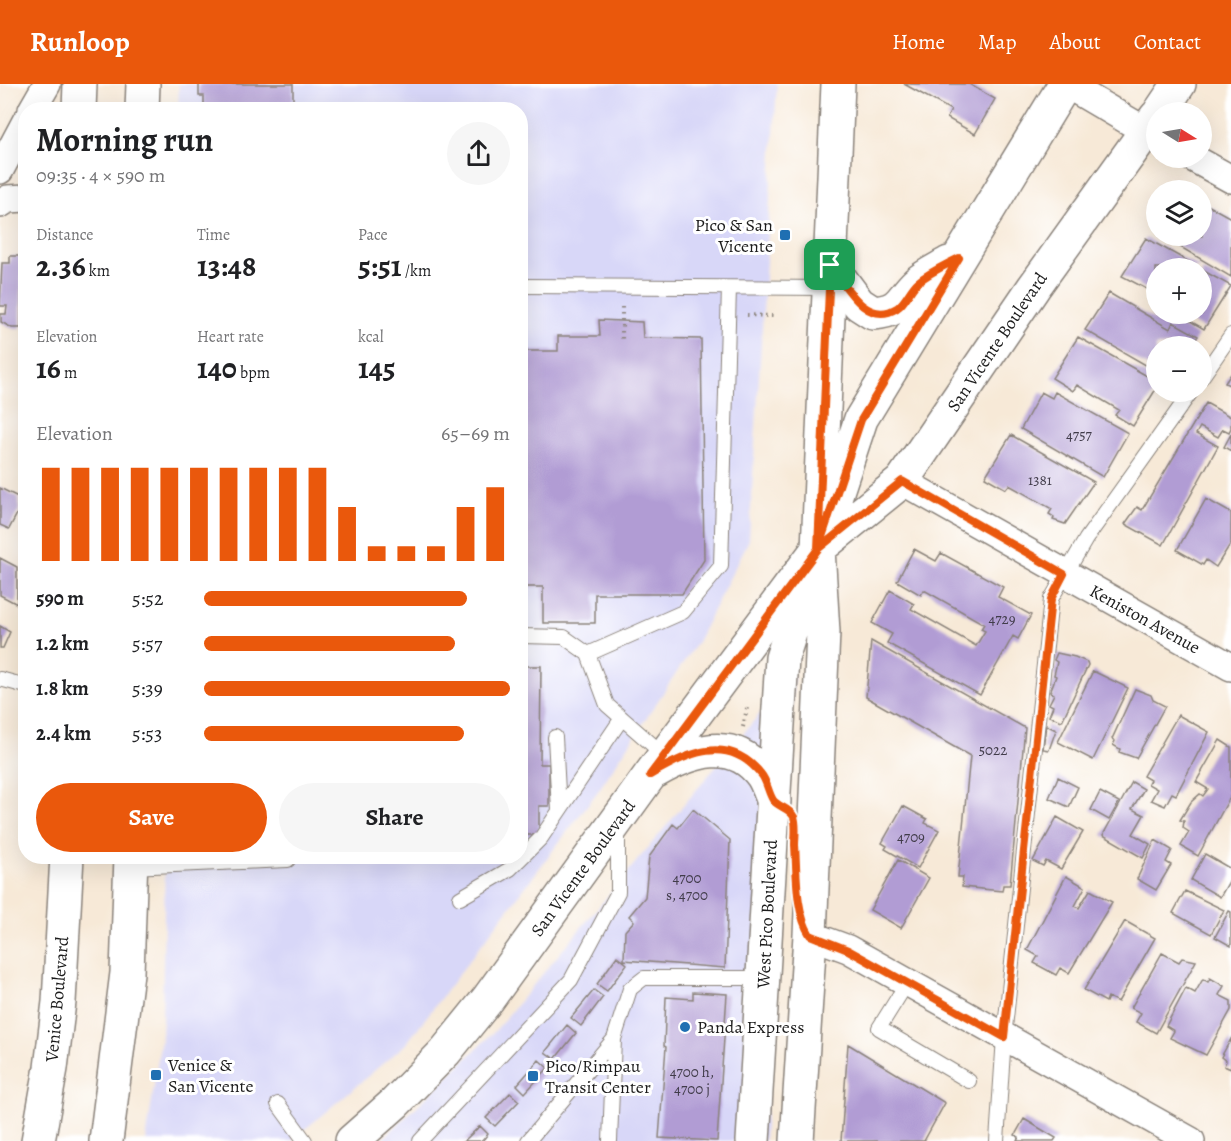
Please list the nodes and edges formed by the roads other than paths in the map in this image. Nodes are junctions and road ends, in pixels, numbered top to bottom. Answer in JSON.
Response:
{"nodes":[{"id":1,"x":47,"y":84,"type":"edge"},
{"id":2,"x":80,"y":84,"type":"edge"},
{"id":3,"x":143,"y":84,"type":"edge"},
{"id":4,"x":838,"y":84,"type":"edge"},
{"id":5,"x":1066,"y":84,"type":"edge"},
{"id":6,"x":1179,"y":84,"type":"edge"},
{"id":7,"x":37,"y":102,"type":"edge"},
{"id":8,"x":79,"y":102,"type":"edge"},
{"id":9,"x":142,"y":102,"type":"edge"},
{"id":10,"x":1168,"y":102,"type":"edge"},
{"id":11,"x":1146,"y":120,"type":"edge"},
{"id":12,"x":18,"y":136,"type":"edge"},
{"id":13,"x":1146,"y":136,"type":"edge"},
{"id":14,"x":1211,"y":168,"type":"edge"},
{"id":15,"x":0,"y":170,"type":"edge"},
{"id":16,"x":1231,"y":179,"type":"edge"},
{"id":17,"x":18,"y":198,"type":"edge"},
{"id":18,"x":0,"y":204,"type":"edge"},
{"id":19,"x":959,"y":258,"type":"junction"},
{"id":20,"x":830,"y":277,"type":"junction"},
{"id":21,"x":528,"y":286,"type":"edge"},
{"id":22,"x":729,"y":288,"type":"junction"},
{"id":23,"x":1231,"y":335,"type":"edge"},
{"id":24,"x":1212,"y":363,"type":"edge"},
{"id":25,"x":1184,"y":402,"type":"edge"},
{"id":26,"x":902,"y":481,"type":"junction"},
{"id":27,"x":818,"y":549,"type":"junction"},
{"id":28,"x":1064,"y":574,"type":"junction"},
{"id":29,"x":528,"y":636,"type":"edge"},
{"id":30,"x":588,"y":654,"type":"junction"},
{"id":31,"x":1231,"y":667,"type":"edge"},
{"id":32,"x":0,"y":679,"type":"edge"},
{"id":33,"x":18,"y":684,"type":"edge"},
{"id":34,"x":622,"y":718,"type":"junction"},
{"id":35,"x":555,"y":736,"type":"dead end"},
{"id":36,"x":657,"y":765,"type":"junction"},
{"id":37,"x":774,"y":801,"type":"junction"},
{"id":38,"x":559,"y":810,"type":"junction"},
{"id":39,"x":618,"y":820,"type":"junction"},
{"id":40,"x":528,"y":850,"type":"edge"},
{"id":41,"x":67,"y":864,"type":"edge"},
{"id":42,"x":130,"y":864,"type":"edge"},
{"id":43,"x":515,"y":864,"type":"edge"},
{"id":44,"x":460,"y":898,"type":"dead end"},
{"id":45,"x":810,"y":935,"type":"junction"},
{"id":46,"x":764,"y":978,"type":"junction"},
{"id":47,"x":907,"y":983,"type":"junction"},
{"id":48,"x":1004,"y":1037,"type":"junction"},
{"id":49,"x":614,"y":1039,"type":"junction"},
{"id":50,"x":969,"y":1082,"type":"dead end"},
{"id":51,"x":278,"y":1104,"type":"dead end"},
{"id":52,"x":40,"y":1137,"type":"edge"},
{"id":53,"x":106,"y":1141,"type":"edge"},
{"id":54,"x":305,"y":1141,"type":"edge"},
{"id":55,"x":352,"y":1141,"type":"edge"},
{"id":56,"x":420,"y":1141,"type":"edge"},
{"id":57,"x":528,"y":1141,"type":"edge"},
{"id":58,"x":610,"y":1141,"type":"edge"},
{"id":59,"x":753,"y":1141,"type":"edge"},
{"id":60,"x":797,"y":1141,"type":"edge"},
{"id":61,"x":997,"y":1141,"type":"edge"},
{"id":62,"x":1191,"y":1141,"type":"edge"}],
"edges":[{"from":1,"to":7,"type":"street"},
{"from":2,"to":8,"type":"main road"},
{"from":3,"to":9,"type":"main road"},
{"from":4,"to":20,"type":"main road","name":"West Pico Boulevard"},
{"from":5,"to":11,"type":"street"},
{"from":5,"to":19,"type":"main road","name":"San Vicente Boulevard"},
{"from":6,"to":10,"type":"main road","name":"San Vicente Boulevard"},
{"from":12,"to":15,"type":"street"},
{"from":13,"to":26,"type":"main road","name":"San Vicente Boulevard"},
{"from":14,"to":16,"type":"street"},
{"from":17,"to":18,"type":"street"},
{"from":19,"to":20,"type":"main road"},
{"from":19,"to":27,"type":"main road","name":"San Vicente Boulevard"},
{"from":20,"to":22,"type":"lane"},
{"from":20,"to":27,"type":"main road","name":"West Pico Boulevard"},
{"from":21,"to":22,"type":"lane"},
{"from":22,"to":30,"type":"lane"},
{"from":23,"to":24,"type":"lane"},
{"from":25,"to":28,"type":"lane"},
{"from":26,"to":27,"type":"main road","name":"San Vicente Boulevard"},
{"from":26,"to":28,"type":"street","name":"Keniston Avenue"},
{"from":27,"to":36,"type":"main road","name":"San Vicente Boulevard"},
{"from":27,"to":37,"type":"main road","name":"West Pico Boulevard"},
{"from":27,"to":45,"type":"main road","name":"West Pico Boulevard"},
{"from":28,"to":31,"type":"street","name":"Keniston Avenue"},
{"from":28,"to":48,"type":"lane"},
{"from":29,"to":30,"type":"lane"},
{"from":30,"to":34,"type":"lane"},
{"from":32,"to":33,"type":"lane"},
{"from":34,"to":36,"type":"lane"},
{"from":34,"to":38,"type":"lane"},
{"from":35,"to":38,"type":"lane"},
{"from":36,"to":37,"type":"main road"},
{"from":36,"to":39,"type":"main road","name":"San Vicente Boulevard"},
{"from":37,"to":45,"type":"main road"},
{"from":37,"to":46,"type":"main road","name":"West Pico Boulevard"},
{"from":38,"to":40,"type":"lane"},
{"from":39,"to":55,"type":"main road","name":"San Vicente Boulevard"},
{"from":39,"to":56,"type":"lane"},
{"from":41,"to":52,"type":"main road","name":"Venice Boulevard"},
{"from":42,"to":53,"type":"main road"},
{"from":43,"to":44,"type":"lane"},
{"from":45,"to":47,"type":"street"},
{"from":45,"to":60,"type":"main road","name":"West Pico Boulevard"},
{"from":46,"to":49,"type":"lane"},
{"from":46,"to":59,"type":"main road","name":"West Pico Boulevard"},
{"from":47,"to":48,"type":"street"},
{"from":47,"to":50,"type":"lane"},
{"from":48,"to":61,"type":"lane"},
{"from":48,"to":62,"type":"street"},
{"from":49,"to":57,"type":"lane"},
{"from":49,"to":58,"type":"lane"},
{"from":51,"to":54,"type":"lane"}]}
